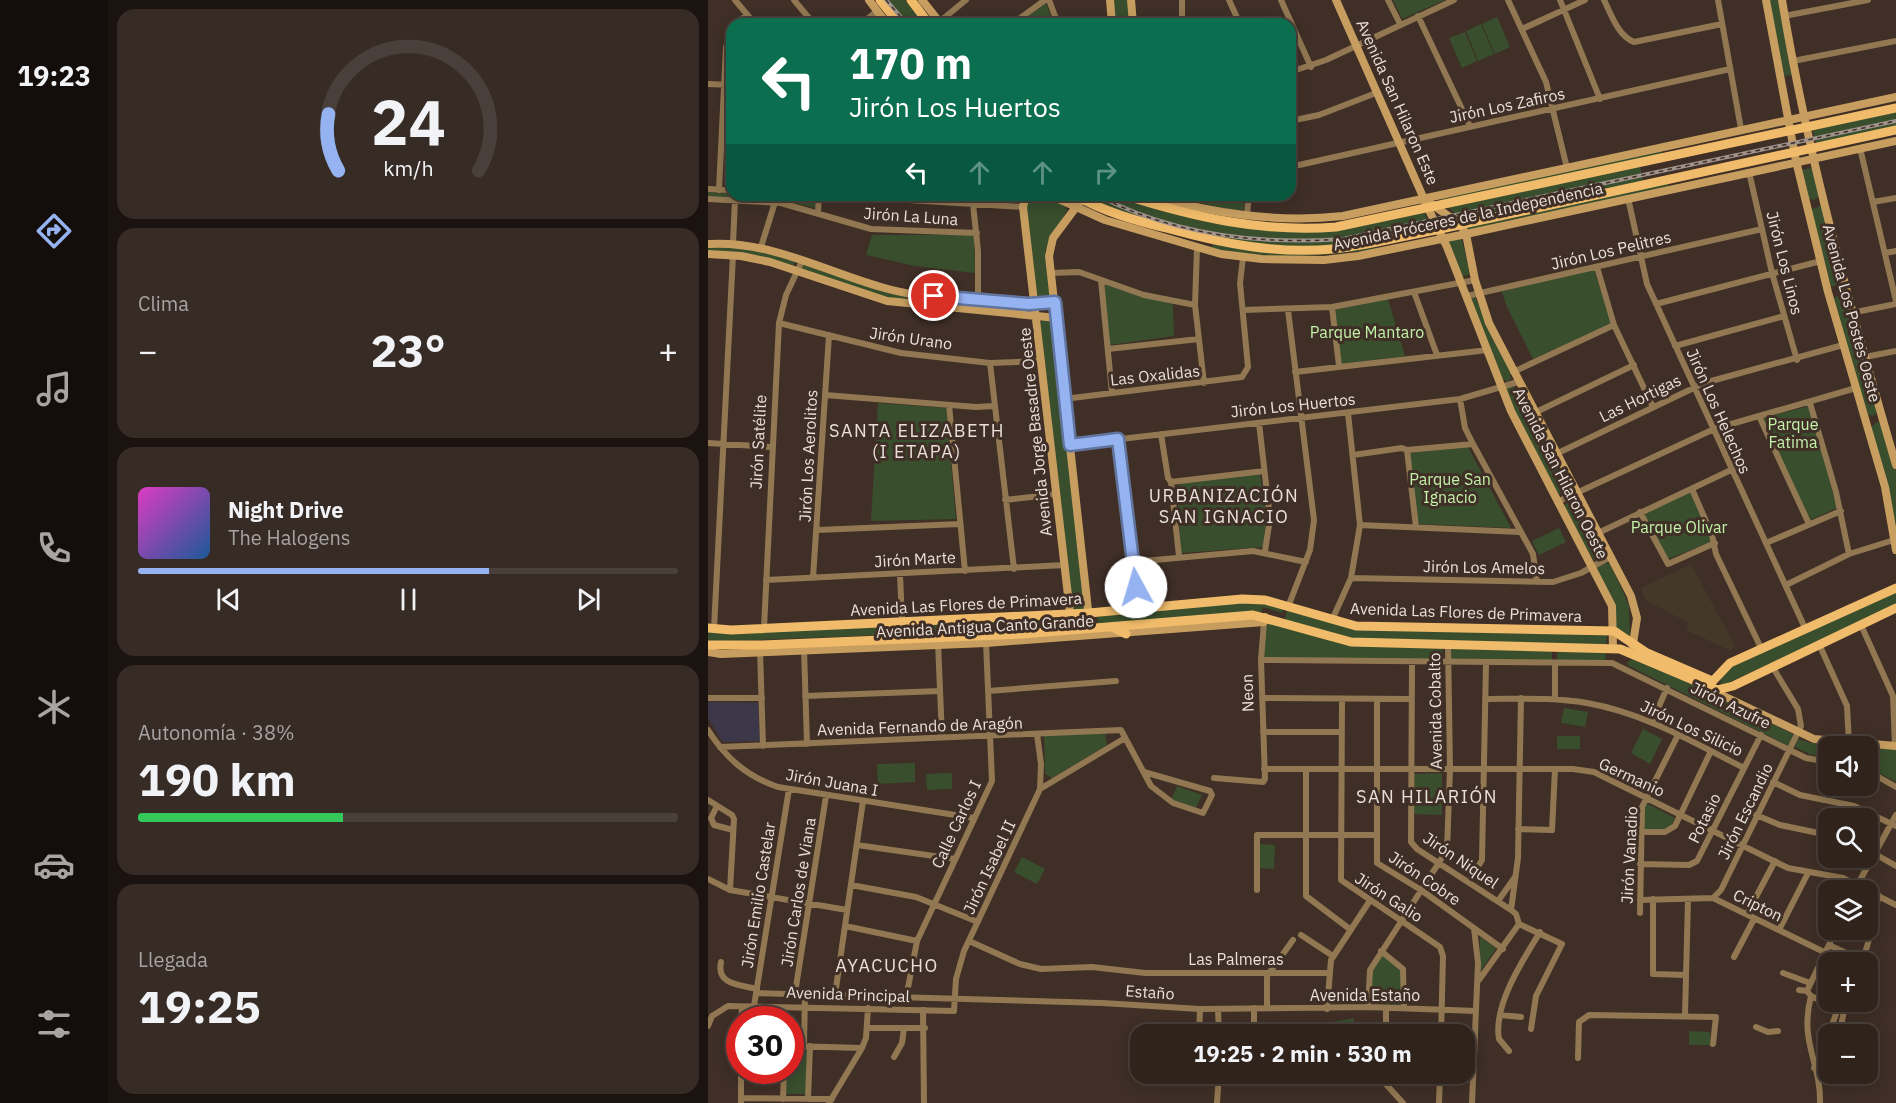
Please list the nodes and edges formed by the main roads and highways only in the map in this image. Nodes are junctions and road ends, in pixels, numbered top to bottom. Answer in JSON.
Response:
{"nodes":[{"id":1,"x":869,"y":0,"type":"edge"},
{"id":2,"x":880,"y":0,"type":"edge"},
{"id":3,"x":911,"y":0,"type":"edge"},
{"id":4,"x":922,"y":0,"type":"edge"},
{"id":5,"x":1110,"y":0,"type":"edge"},
{"id":6,"x":1131,"y":0,"type":"edge"},
{"id":7,"x":1336,"y":0,"type":"edge"},
{"id":8,"x":1766,"y":0,"type":"edge"},
{"id":9,"x":1782,"y":0,"type":"edge"},
{"id":10,"x":882,"y":18,"type":"edge"},
{"id":11,"x":894,"y":18,"type":"edge"},
{"id":12,"x":931,"y":18,"type":"edge"},
{"id":13,"x":933,"y":18,"type":"edge"},
{"id":14,"x":1112,"y":18,"type":"edge"},
{"id":15,"x":1132,"y":18,"type":"edge"},
{"id":16,"x":1797,"y":82,"type":"junction"},
{"id":17,"x":1781,"y":85,"type":"junction"},
{"id":18,"x":1896,"y":97,"type":"edge"},
{"id":19,"x":1896,"y":108,"type":"edge"},
{"id":20,"x":1805,"y":120,"type":"junction"},
{"id":21,"x":1788,"y":124,"type":"junction"},
{"id":22,"x":1896,"y":130,"type":"edge"},
{"id":23,"x":1896,"y":141,"type":"edge"},
{"id":24,"x":1810,"y":147,"type":"junction"},
{"id":25,"x":1793,"y":150,"type":"junction"},
{"id":26,"x":1813,"y":157,"type":"junction"},
{"id":27,"x":1796,"y":161,"type":"junction"},
{"id":28,"x":1424,"y":199,"type":"junction"},
{"id":29,"x":1024,"y":201,"type":"edge"},
{"id":30,"x":1061,"y":201,"type":"edge"},
{"id":31,"x":1078,"y":201,"type":"edge"},
{"id":32,"x":1091,"y":201,"type":"edge"},
{"id":33,"x":1146,"y":201,"type":"edge"},
{"id":34,"x":1176,"y":201,"type":"edge"},
{"id":35,"x":1823,"y":201,"type":"junction"},
{"id":36,"x":1807,"y":206,"type":"junction"},
{"id":37,"x":1074,"y":208,"type":"junction"},
{"id":38,"x":1431,"y":208,"type":"junction"},
{"id":39,"x":1461,"y":224,"type":"junction"},
{"id":40,"x":1436,"y":230,"type":"junction"},
{"id":41,"x":1466,"y":234,"type":"junction"},
{"id":42,"x":1443,"y":238,"type":"junction"},
{"id":43,"x":708,"y":244,"type":"edge"},
{"id":44,"x":708,"y":254,"type":"edge"},
{"id":45,"x":1845,"y":288,"type":"junction"},
{"id":46,"x":1828,"y":292,"type":"junction"},
{"id":47,"x":1055,"y":302,"type":"junction"},
{"id":48,"x":1035,"y":304,"type":"junction"},
{"id":49,"x":1037,"y":317,"type":"junction"},
{"id":50,"x":1057,"y":318,"type":"junction"},
{"id":51,"x":1882,"y":418,"type":"junction"},
{"id":52,"x":1867,"y":423,"type":"junction"},
{"id":53,"x":1896,"y":465,"type":"edge"},
{"id":54,"x":1894,"y":528,"type":"edge"},
{"id":55,"x":1896,"y":550,"type":"edge"},
{"id":56,"x":1896,"y":588,"type":"edge"},
{"id":57,"x":1896,"y":608,"type":"edge"},
{"id":58,"x":1070,"y":614,"type":"junction"},
{"id":59,"x":1089,"y":614,"type":"junction"},
{"id":60,"x":1264,"y":619,"type":"junction"},
{"id":61,"x":1112,"y":627,"type":"junction"},
{"id":62,"x":711,"y":628,"type":"edge"},
{"id":63,"x":1090,"y":628,"type":"junction"},
{"id":64,"x":1072,"y":630,"type":"junction"},
{"id":65,"x":1614,"y":632,"type":"junction"},
{"id":66,"x":1126,"y":633,"type":"junction"},
{"id":67,"x":986,"y":639,"type":"junction"},
{"id":68,"x":708,"y":645,"type":"edge"},
{"id":69,"x":1613,"y":648,"type":"junction"},
{"id":70,"x":1633,"y":648,"type":"junction"},
{"id":71,"x":760,"y":649,"type":"junction"},
{"id":72,"x":708,"y":652,"type":"edge"},
{"id":73,"x":1711,"y":685,"type":"junction"},
{"id":74,"x":1895,"y":746,"type":"edge"}],
"edges":[{"from":1,"to":10,"type":"main road"},
{"from":2,"to":11,"type":"main road"},
{"from":3,"to":12,"type":"main road"},
{"from":4,"to":13,"type":"main road"},
{"from":5,"to":14,"type":"main road"},
{"from":6,"to":15,"type":"main road"},
{"from":7,"to":28,"type":"main road","name":"Avenida San Hilaron Este"},
{"from":8,"to":17,"type":"main road","name":"Avenida Los Postes Oeste"},
{"from":9,"to":16,"type":"main road","name":"Avenida Los Postes Oeste"},
{"from":16,"to":17,"type":"main road"},
{"from":16,"to":20,"type":"main road","name":"Avenida Los Postes Oeste"},
{"from":17,"to":21,"type":"main road","name":"Avenida Los Postes Oeste"},
{"from":18,"to":20,"type":"main road","name":"Avenida Próceres de la Independencia"},
{"from":19,"to":20,"type":"main road","name":"Avenida Próceres de la Independencia"},
{"from":20,"to":21,"type":"main road","name":"Avenida Próceres de la Independencia"},
{"from":20,"to":24,"type":"main road","name":"Avenida Los Postes Oeste"},
{"from":21,"to":25,"type":"main road","name":"Avenida Los Postes Oeste"},
{"from":21,"to":28,"type":"main road","name":"Avenida Próceres de la Independencia"},
{"from":21,"to":38,"type":"main road","name":"Avenida Próceres de la Independencia"},
{"from":22,"to":24,"type":"main road","name":"Avenida Próceres de la Independencia"},
{"from":23,"to":26,"type":"main road","name":"Avenida Próceres de la Independencia"},
{"from":24,"to":25,"type":"main road","name":"Avenida Próceres de la Independencia"},
{"from":24,"to":26,"type":"main road","name":"Avenida Los Postes Oeste"},
{"from":25,"to":27,"type":"main road","name":"Avenida Los Postes Oeste"},
{"from":25,"to":39,"type":"main road","name":"Avenida Próceres de la Independencia"},
{"from":26,"to":27,"type":"main road","name":"Avenida Próceres de la Independencia"},
{"from":26,"to":35,"type":"main road","name":"Avenida Los Postes Oeste"},
{"from":27,"to":36,"type":"main road","name":"Avenida Los Postes Oeste"},
{"from":27,"to":41,"type":"main road","name":"Avenida Próceres de la Independencia"},
{"from":28,"to":34,"type":"main road","name":"Avenida Próceres de la Independencia"},
{"from":28,"to":38,"type":"main road","name":"Avenida San Hilaron Este"},
{"from":29,"to":48,"type":"main road","name":"Avenida Jorge Basadre Oeste"},
{"from":30,"to":37,"type":"main road","name":"Avenida Próceres de la Independencia"},
{"from":31,"to":37,"type":"main road","name":"Avenida Jorge Basadre Oeste"},
{"from":32,"to":40,"type":"main road","name":"Avenida Próceres de la Independencia"},
{"from":33,"to":38,"type":"main road","name":"Avenida Próceres de la Independencia"},
{"from":35,"to":36,"type":"main road"},
{"from":35,"to":45,"type":"main road","name":"Avenida Los Postes Oeste"},
{"from":36,"to":46,"type":"main road","name":"Avenida Los Postes Oeste"},
{"from":37,"to":42,"type":"main road","name":"Avenida Próceres de la Independencia"},
{"from":37,"to":47,"type":"main road","name":"Avenida Jorge Basadre Oeste"},
{"from":38,"to":39,"type":"main road","name":"Avenida San Hilaron Este"},
{"from":38,"to":40,"type":"main road","name":"Avenida San Hilaron Oeste"},
{"from":39,"to":40,"type":"main road","name":"Avenida Próceres de la Independencia"},
{"from":39,"to":41,"type":"main road","name":"Avenida San Hilaron Este"},
{"from":40,"to":42,"type":"main road","name":"Avenida San Hilaron Oeste"},
{"from":41,"to":42,"type":"main road","name":"Avenida Próceres de la Independencia"},
{"from":41,"to":70,"type":"main road","name":"Avenida San Hilaron Oeste"},
{"from":42,"to":65,"type":"main road","name":"Avenida San Hilaron Oeste"},
{"from":43,"to":48,"type":"main road"},
{"from":44,"to":49,"type":"main road"},
{"from":45,"to":46,"type":"main road"},
{"from":45,"to":51,"type":"main road","name":"Avenida Los Postes Oeste"},
{"from":46,"to":52,"type":"main road","name":"Avenida Los Postes Oeste"},
{"from":47,"to":48,"type":"main road"},
{"from":47,"to":50,"type":"main road","name":"Avenida Jorge Basadre Oeste"},
{"from":48,"to":49,"type":"main road","name":"Avenida Jorge Basadre Oeste"},
{"from":49,"to":50,"type":"main road"},
{"from":49,"to":58,"type":"main road","name":"Avenida Jorge Basadre Oeste"},
{"from":50,"to":59,"type":"main road","name":"Avenida Jorge Basadre Oeste"},
{"from":51,"to":52,"type":"main road"},
{"from":51,"to":53,"type":"main road","name":"Avenida Los Postes Oeste"},
{"from":52,"to":54,"type":"main road","name":"Avenida Los Postes Oeste"},
{"from":54,"to":55,"type":"main road","name":"Avenida Los Postes Oeste"},
{"from":56,"to":73,"type":"main road"},
{"from":57,"to":73,"type":"main road"},
{"from":58,"to":59,"type":"main road","name":"Avenida Las Flores de Primavera"},
{"from":58,"to":62,"type":"main road","name":"Avenida Las Flores de Primavera"},
{"from":58,"to":64,"type":"main road","name":"Avenida Jorge Basadre Oeste"},
{"from":59,"to":63,"type":"main road","name":"Avenida Jorge Basadre Oeste"},
{"from":59,"to":65,"type":"main road","name":"Avenida Las Flores de Primavera"},
{"from":60,"to":61,"type":"main road","name":"Avenida Las Flores de Primavera"},
{"from":60,"to":66,"type":"main road","name":"Avenida Antigua Canto Grande"},
{"from":60,"to":69,"type":"main road","name":"Avenida Las Flores de Primavera"},
{"from":61,"to":63,"type":"main road","name":"Avenida Las Flores de Primavera"},
{"from":61,"to":66,"type":"main road"},
{"from":63,"to":64,"type":"main road","name":"Avenida Las Flores de Primavera"},
{"from":64,"to":67,"type":"main road","name":"Avenida Las Flores de Primavera"},
{"from":65,"to":69,"type":"main road","name":"Avenida San Hilaron Oeste"},
{"from":65,"to":70,"type":"main road","name":"Avenida Las Flores de Primavera"},
{"from":66,"to":67,"type":"main road","name":"Avenida Antigua Canto Grande"},
{"from":67,"to":71,"type":"main road","name":"Avenida Las Flores de Primavera"},
{"from":68,"to":71,"type":"main road","name":"Avenida Las Flores de Primavera"},
{"from":69,"to":70,"type":"main road","name":"Avenida Las Flores de Primavera"},
{"from":70,"to":73,"type":"main road","name":"Avenida Las Flores de Primavera"},
{"from":71,"to":72,"type":"main road"},
{"from":73,"to":74,"type":"main road"}]}
